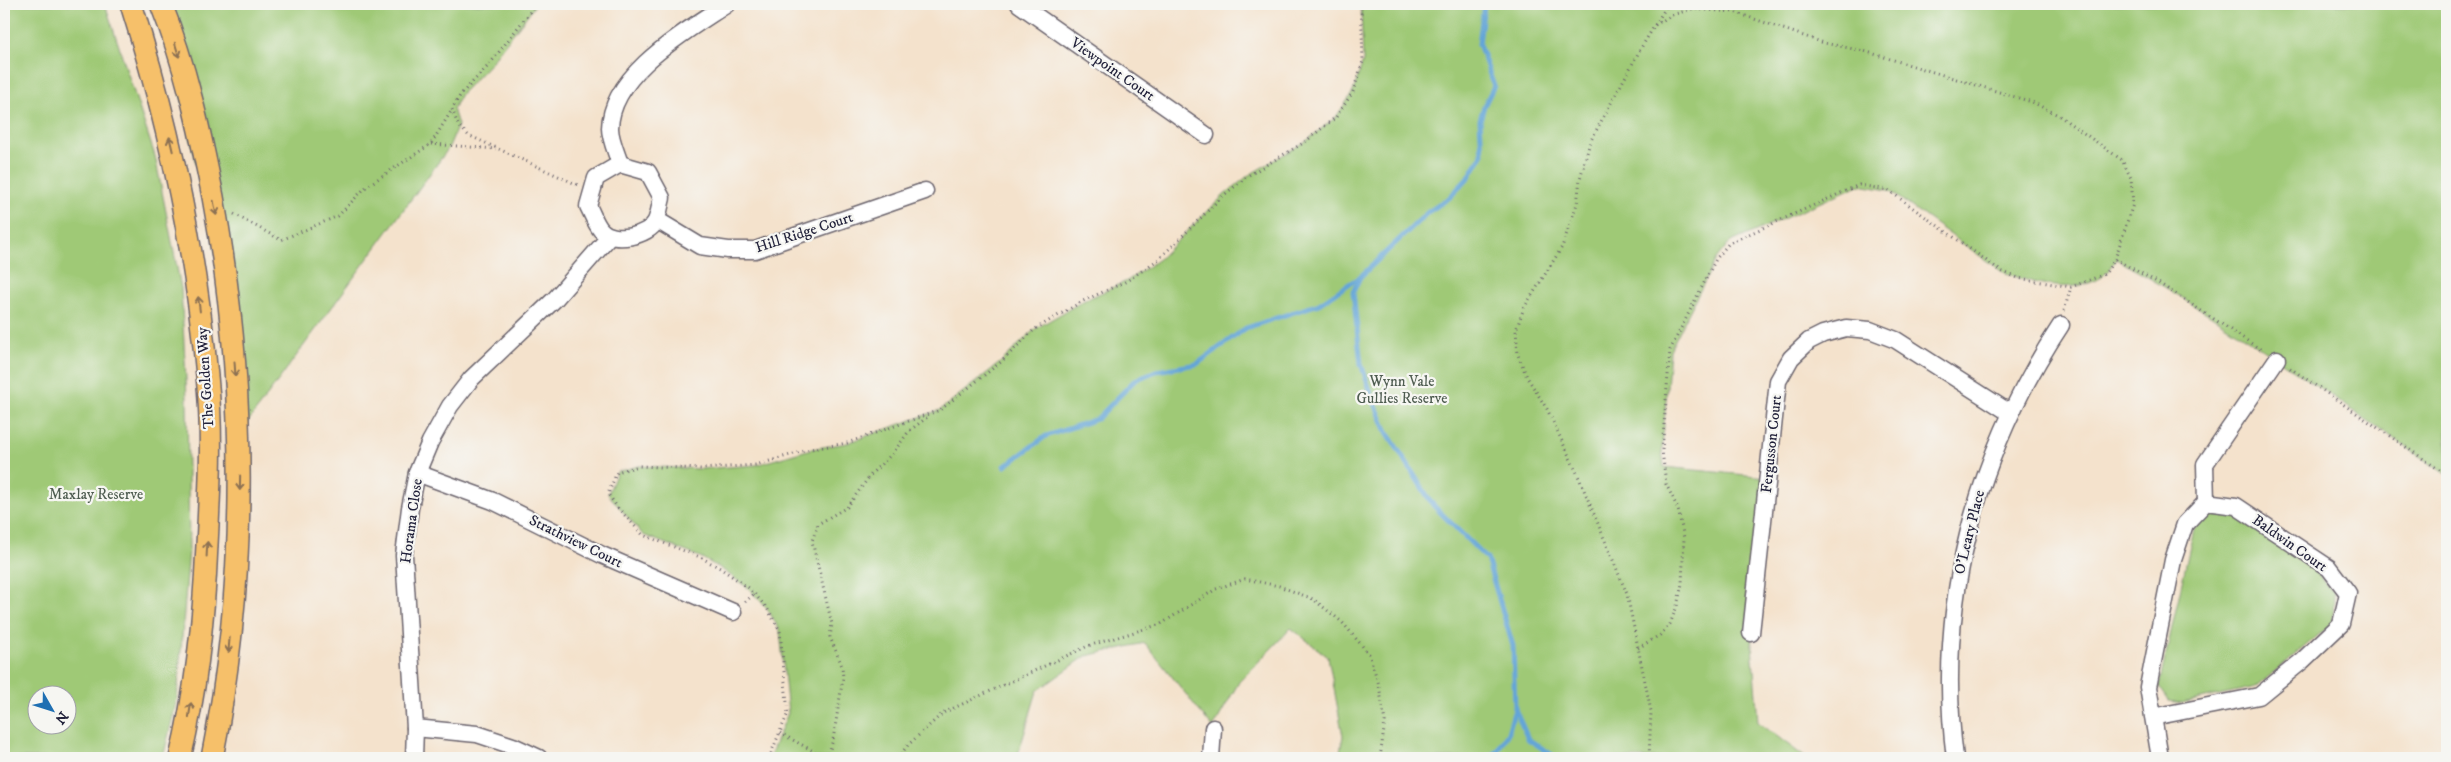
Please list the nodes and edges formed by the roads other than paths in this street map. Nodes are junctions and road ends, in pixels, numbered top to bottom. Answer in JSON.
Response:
{"nodes":[{"id":1,"x":131,"y":4,"type":"edge"},
{"id":2,"x":161,"y":4,"type":"edge"},
{"id":3,"x":726,"y":4,"type":"edge"},
{"id":4,"x":1019,"y":4,"type":"edge"},
{"id":5,"x":1206,"y":135,"type":"dead end"},
{"id":6,"x":620,"y":164,"type":"junction"},
{"id":7,"x":925,"y":191,"type":"dead end"},
{"id":8,"x":657,"y":220,"type":"junction"},
{"id":9,"x":610,"y":236,"type":"junction"},
{"id":10,"x":2060,"y":325,"type":"road end"},
{"id":11,"x":2276,"y":360,"type":"dead end"},
{"id":12,"x":2010,"y":413,"type":"junction"},
{"id":13,"x":417,"y":473,"type":"junction"},
{"id":14,"x":2206,"y":502,"type":"junction"},
{"id":15,"x":733,"y":612,"type":"dead end"},
{"id":16,"x":1751,"y":633,"type":"dead end"},
{"id":17,"x":2153,"y":717,"type":"junction"},
{"id":18,"x":415,"y":728,"type":"junction"},
{"id":19,"x":1213,"y":728,"type":"dead end"},
{"id":20,"x":180,"y":758,"type":"edge"},
{"id":21,"x":212,"y":758,"type":"edge"},
{"id":22,"x":414,"y":758,"type":"edge"},
{"id":23,"x":540,"y":758,"type":"edge"},
{"id":24,"x":1211,"y":758,"type":"edge"},
{"id":25,"x":1954,"y":758,"type":"edge"},
{"id":26,"x":2160,"y":758,"type":"edge"}],
"edges":[{"from":20,"to":1,"type":"main road","name":"The Golden Way","one_way":true},
{"from":2,"to":21,"type":"main road","name":"The Golden Way","one_way":true},
{"from":3,"to":6,"type":"street"},
{"from":4,"to":5,"type":"street","name":"Viewpoint Court"},
{"from":6,"to":8,"type":"street"},
{"from":6,"to":9,"type":"street"},
{"from":7,"to":8,"type":"street","name":"Hill Ridge Court"},
{"from":8,"to":9,"type":"street"},
{"from":9,"to":13,"type":"street","name":"Horama Close"},
{"from":10,"to":12,"type":"street","name":"O'Leary Place"},
{"from":11,"to":14,"type":"street"},
{"from":12,"to":16,"type":"street","name":"Fergusson Court"},
{"from":12,"to":25,"type":"street","name":"O'Leary Place"},
{"from":13,"to":15,"type":"street","name":"Strathview Court"},
{"from":13,"to":18,"type":"street","name":"Horama Close"},
{"from":14,"to":17,"type":"street"},
{"from":14,"to":17,"type":"street","name":"Baldwin Court"},
{"from":17,"to":26,"type":"street"},
{"from":18,"to":22,"type":"street","name":"Horama Close"},
{"from":18,"to":23,"type":"street"},
{"from":19,"to":24,"type":"street"}]}
